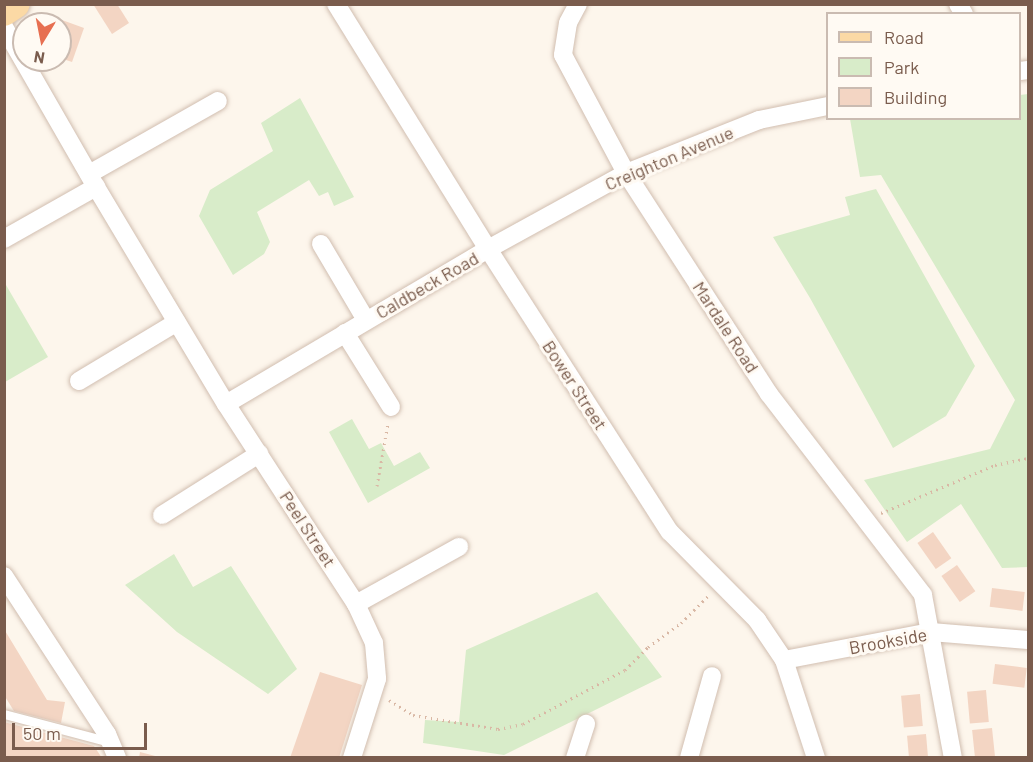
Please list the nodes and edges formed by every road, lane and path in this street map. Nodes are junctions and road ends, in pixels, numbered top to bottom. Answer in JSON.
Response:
{"nodes":[{"id":1,"x":16,"y":4,"type":"edge"},
{"id":2,"x":336,"y":4,"type":"edge"},
{"id":3,"x":579,"y":4,"type":"edge"},
{"id":4,"x":4,"y":12,"type":"edge"},
{"id":5,"x":4,"y":27,"type":"edge"},
{"id":6,"x":218,"y":101,"type":"dead end"},
{"id":7,"x":826,"y":106,"type":"edge"},
{"id":8,"x":626,"y":173,"type":"junction"},
{"id":9,"x":93,"y":180,"type":"junction"},
{"id":10,"x":4,"y":239,"type":"edge"},
{"id":11,"x":321,"y":244,"type":"dead end"},
{"id":12,"x":488,"y":249,"type":"junction"},
{"id":13,"x":366,"y":320,"type":"junction"},
{"id":14,"x":177,"y":322,"type":"junction"},
{"id":15,"x":345,"y":333,"type":"junction"},
{"id":16,"x":79,"y":381,"type":"dead end"},
{"id":17,"x":226,"y":404,"type":"junction"},
{"id":18,"x":391,"y":407,"type":"joint"},
{"id":19,"x":259,"y":454,"type":"junction"},
{"id":20,"x":1029,"y":458,"type":"edge"},
{"id":21,"x":377,"y":486,"type":"dead end"},
{"id":22,"x":162,"y":515,"type":"dead end"},
{"id":23,"x":866,"y":520,"type":"junction"},
{"id":24,"x":459,"y":547,"type":"dead end"},
{"id":25,"x":4,"y":576,"type":"edge"},
{"id":26,"x":721,"y":583,"type":"junction"},
{"id":27,"x":356,"y":604,"type":"junction"},
{"id":28,"x":931,"y":632,"type":"junction"},
{"id":29,"x":1029,"y":640,"type":"edge"},
{"id":30,"x":784,"y":660,"type":"junction"},
{"id":31,"x":712,"y":676,"type":"dead end"},
{"id":32,"x":373,"y":691,"type":"junction"},
{"id":33,"x":4,"y":714,"type":"edge"},
{"id":34,"x":586,"y":724,"type":"dead end"},
{"id":35,"x":114,"y":750,"type":"edge"},
{"id":36,"x":352,"y":758,"type":"edge"},
{"id":37,"x":575,"y":758,"type":"edge"},
{"id":38,"x":688,"y":758,"type":"edge"},
{"id":39,"x":816,"y":758,"type":"edge"},
{"id":40,"x":952,"y":758,"type":"edge"}],
"edges":[{"from":1,"to":4,"type":"main road"},
{"from":2,"to":12,"type":"street","name":"Bower Street"},
{"from":3,"to":8,"type":"street","name":"Mardale Road"},
{"from":5,"to":9,"type":"street","name":"Peel Street"},
{"from":6,"to":9,"type":"street"},
{"from":7,"to":8,"type":"street","name":"Creighton Avenue"},
{"from":8,"to":12,"type":"street","name":"Creighton Avenue"},
{"from":8,"to":23,"type":"street","name":"Mardale Road"},
{"from":9,"to":10,"type":"street"},
{"from":9,"to":14,"type":"street","name":"Peel Street"},
{"from":11,"to":13,"type":"street","name":"Caldbeck Road"},
{"from":12,"to":13,"type":"street","name":"Caldbeck Road"},
{"from":12,"to":26,"type":"street","name":"Bower Street"},
{"from":13,"to":15,"type":"street","name":"Caldbeck Road"},
{"from":14,"to":16,"type":"street"},
{"from":14,"to":17,"type":"street","name":"Peel Street"},
{"from":15,"to":17,"type":"street","name":"Caldbeck Road"},
{"from":15,"to":18,"type":"street"},
{"from":17,"to":19,"type":"street","name":"Peel Street"},
{"from":18,"to":21,"type":"path"},
{"from":19,"to":22,"type":"street"},
{"from":19,"to":27,"type":"street","name":"Peel Street"},
{"from":20,"to":23,"type":"path"},
{"from":23,"to":28,"type":"street","name":"Mardale Road"},
{"from":24,"to":27,"type":"street"},
{"from":25,"to":35,"type":"street"},
{"from":26,"to":30,"type":"street","name":"Bower Street"},
{"from":26,"to":32,"type":"path"},
{"from":27,"to":32,"type":"street","name":"Peel Street"},
{"from":28,"to":29,"type":"street","name":"Brookside"},
{"from":28,"to":30,"type":"street","name":"Brookside"},
{"from":28,"to":40,"type":"street","name":"Mardale Road"},
{"from":30,"to":39,"type":"street","name":"Bower Street"},
{"from":31,"to":38,"type":"street"},
{"from":32,"to":36,"type":"street","name":"Peel Street"},
{"from":33,"to":35,"type":"lane"},
{"from":34,"to":37,"type":"street"}]}
